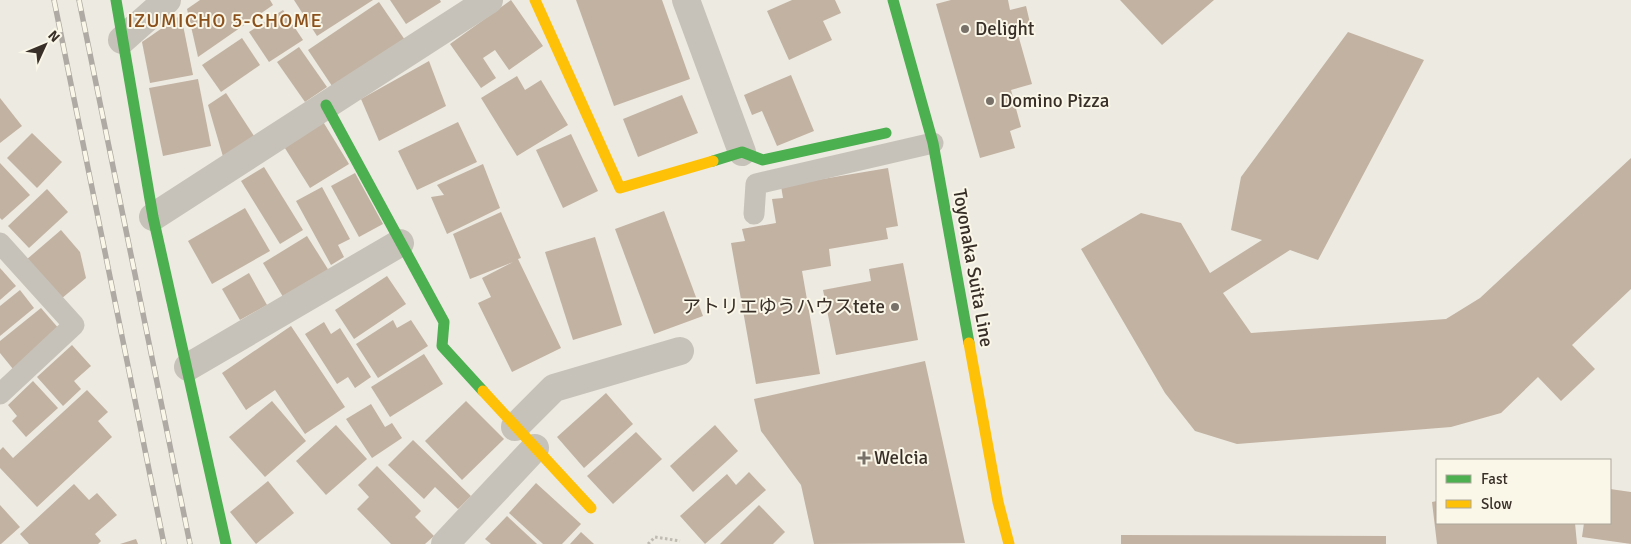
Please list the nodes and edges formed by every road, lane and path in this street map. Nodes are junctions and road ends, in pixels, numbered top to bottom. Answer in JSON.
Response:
{"nodes":[{"id":1,"x":116,"y":0,"type":"edge"},
{"id":2,"x":167,"y":0,"type":"edge"},
{"id":3,"x":489,"y":0,"type":"edge"},
{"id":4,"x":535,"y":0,"type":"edge"},
{"id":5,"x":686,"y":0,"type":"edge"},
{"id":6,"x":893,"y":0,"type":"edge"},
{"id":7,"x":122,"y":40,"type":"junction"},
{"id":8,"x":326,"y":105,"type":"junction"},
{"id":9,"x":886,"y":133,"type":"dead end"},
{"id":10,"x":933,"y":143,"type":"junction"},
{"id":11,"x":742,"y":152,"type":"junction"},
{"id":12,"x":754,"y":214,"type":"dead end"},
{"id":13,"x":153,"y":217,"type":"junction"},
{"id":14,"x":0,"y":243,"type":"edge"},
{"id":15,"x":400,"y":243,"type":"junction"},
{"id":16,"x":680,"y":351,"type":"dead end"},
{"id":17,"x":188,"y":367,"type":"junction"},
{"id":18,"x":0,"y":394,"type":"edge"},
{"id":19,"x":515,"y":426,"type":"junction"},
{"id":20,"x":535,"y":448,"type":"junction"},
{"id":21,"x":591,"y":508,"type":"dead end"},
{"id":22,"x":453,"y":541,"type":"edge"},
{"id":23,"x":680,"y":542,"type":"dead end"},
{"id":24,"x":226,"y":544,"type":"edge"},
{"id":25,"x":648,"y":544,"type":"edge"},
{"id":26,"x":1009,"y":544,"type":"edge"}],
"edges":[{"from":1,"to":7,"type":"street"},
{"from":2,"to":7,"type":"street"},
{"from":3,"to":8,"type":"street"},
{"from":4,"to":11,"type":"street"},
{"from":5,"to":11,"type":"street"},
{"from":6,"to":10,"type":"street","name":"Toyonaka Suita Line"},
{"from":7,"to":13,"type":"street"},
{"from":8,"to":13,"type":"street"},
{"from":8,"to":15,"type":"street"},
{"from":9,"to":11,"type":"street"},
{"from":10,"to":12,"type":"lane"},
{"from":10,"to":26,"type":"street","name":"Toyonaka Suita Line"},
{"from":13,"to":17,"type":"street"},
{"from":14,"to":18,"type":"lane"},
{"from":15,"to":17,"type":"street"},
{"from":15,"to":19,"type":"street"},
{"from":16,"to":19,"type":"street"},
{"from":17,"to":24,"type":"street"},
{"from":19,"to":20,"type":"street"},
{"from":20,"to":21,"type":"street"},
{"from":20,"to":22,"type":"street"},
{"from":23,"to":25,"type":"path"}]}
